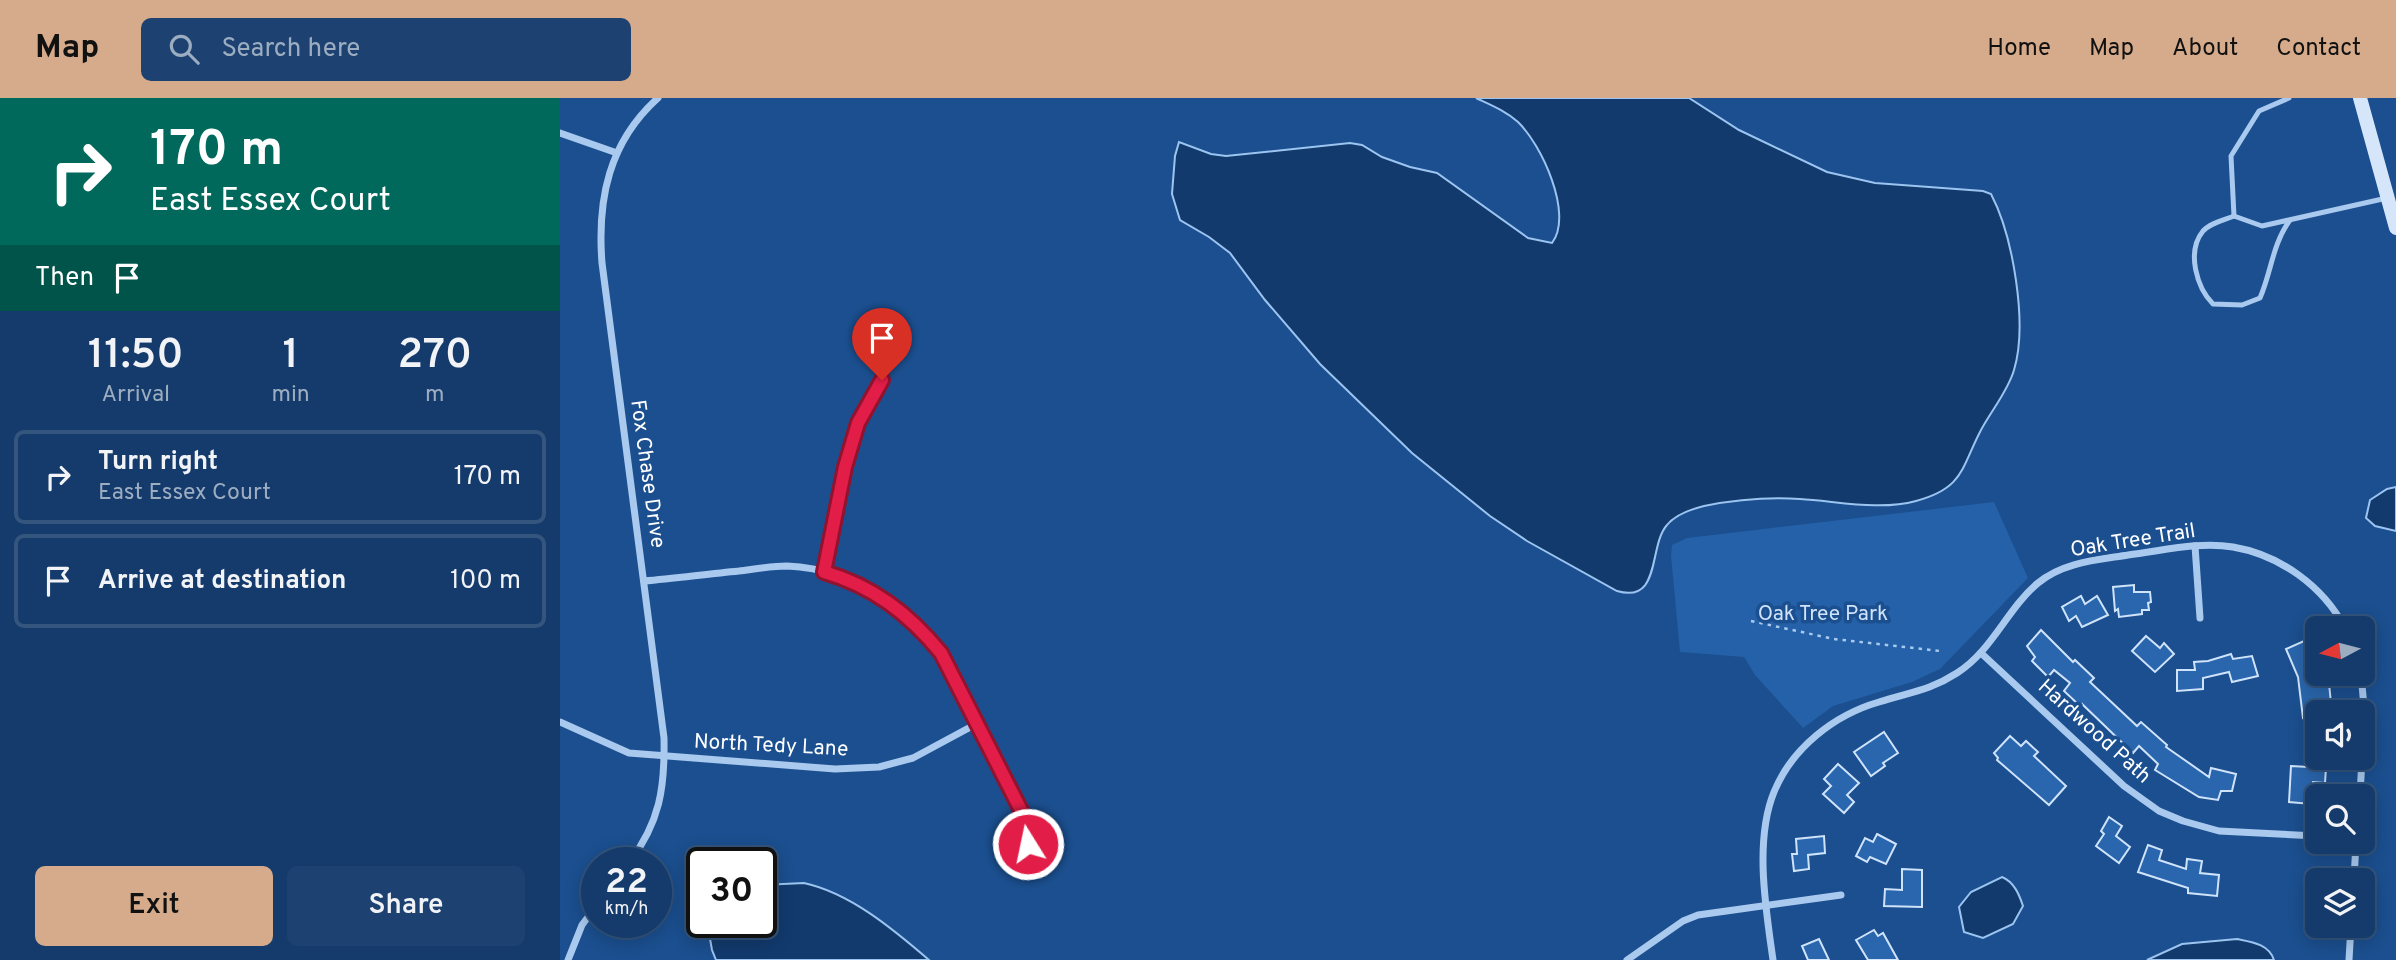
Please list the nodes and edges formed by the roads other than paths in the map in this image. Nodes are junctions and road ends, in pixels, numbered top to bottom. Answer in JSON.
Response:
{"nodes":[{"id":1,"x":659,"y":98,"type":"edge"},
{"id":2,"x":2289,"y":98,"type":"edge"},
{"id":3,"x":2360,"y":98,"type":"edge"},
{"id":4,"x":560,"y":132,"type":"edge"},
{"id":5,"x":617,"y":153,"type":"junction"},
{"id":6,"x":2387,"y":198,"type":"junction"},
{"id":7,"x":2234,"y":216,"type":"junction"},
{"id":8,"x":2291,"y":220,"type":"junction"},
{"id":9,"x":2396,"y":228,"type":"edge"},
{"id":10,"x":882,"y":380,"type":"dead end"},
{"id":11,"x":2195,"y":546,"type":"junction"},
{"id":12,"x":824,"y":572,"type":"junction"},
{"id":13,"x":643,"y":581,"type":"junction"},
{"id":14,"x":2336,"y":616,"type":"edge"},
{"id":15,"x":2200,"y":618,"type":"dead end"},
{"id":16,"x":1982,"y":653,"type":"junction"},
{"id":17,"x":560,"y":722,"type":"edge"},
{"id":18,"x":978,"y":723,"type":"junction"},
{"id":19,"x":664,"y":757,"type":"junction"},
{"id":20,"x":2305,"y":835,"type":"edge"},
{"id":21,"x":639,"y":847,"type":"edge"},
{"id":22,"x":1026,"y":862,"type":"dead end"},
{"id":23,"x":1841,"y":895,"type":"dead end"},
{"id":24,"x":1767,"y":906,"type":"junction"},
{"id":25,"x":581,"y":928,"type":"edge"},
{"id":26,"x":2350,"y":938,"type":"edge"},
{"id":27,"x":568,"y":960,"type":"edge"},
{"id":28,"x":1627,"y":960,"type":"edge"},
{"id":29,"x":1773,"y":960,"type":"edge"},
{"id":30,"x":2349,"y":960,"type":"edge"}],
"edges":[{"from":1,"to":5,"type":"street","name":"Fox Chase Drive"},
{"from":2,"to":7,"type":"lane"},
{"from":3,"to":6,"type":"main road"},
{"from":4,"to":5,"type":"street"},
{"from":5,"to":13,"type":"street","name":"Fox Chase Drive"},
{"from":6,"to":8,"type":"lane"},
{"from":6,"to":9,"type":"main road"},
{"from":7,"to":8,"type":"lane"},
{"from":7,"to":8,"type":"lane"},
{"from":10,"to":12,"type":"street"},
{"from":11,"to":14,"type":"street","name":"Oak Tree Trail"},
{"from":11,"to":15,"type":"street"},
{"from":11,"to":16,"type":"street","name":"Oak Tree Trail"},
{"from":12,"to":13,"type":"street"},
{"from":12,"to":18,"type":"street"},
{"from":13,"to":19,"type":"street","name":"Fox Chase Drive"},
{"from":16,"to":20,"type":"street","name":"Hardwood Path"},
{"from":16,"to":24,"type":"street","name":"Oak Tree Trail"},
{"from":17,"to":19,"type":"street","name":"North Tedy Lane"},
{"from":18,"to":19,"type":"street","name":"North Tedy Lane"},
{"from":18,"to":22,"type":"street"},
{"from":19,"to":21,"type":"street","name":"Fox Chase Drive"},
{"from":23,"to":24,"type":"street"},
{"from":24,"to":28,"type":"street"},
{"from":24,"to":29,"type":"street","name":"Oak Tree Trail"},
{"from":25,"to":27,"type":"street"},
{"from":26,"to":30,"type":"street"}]}
